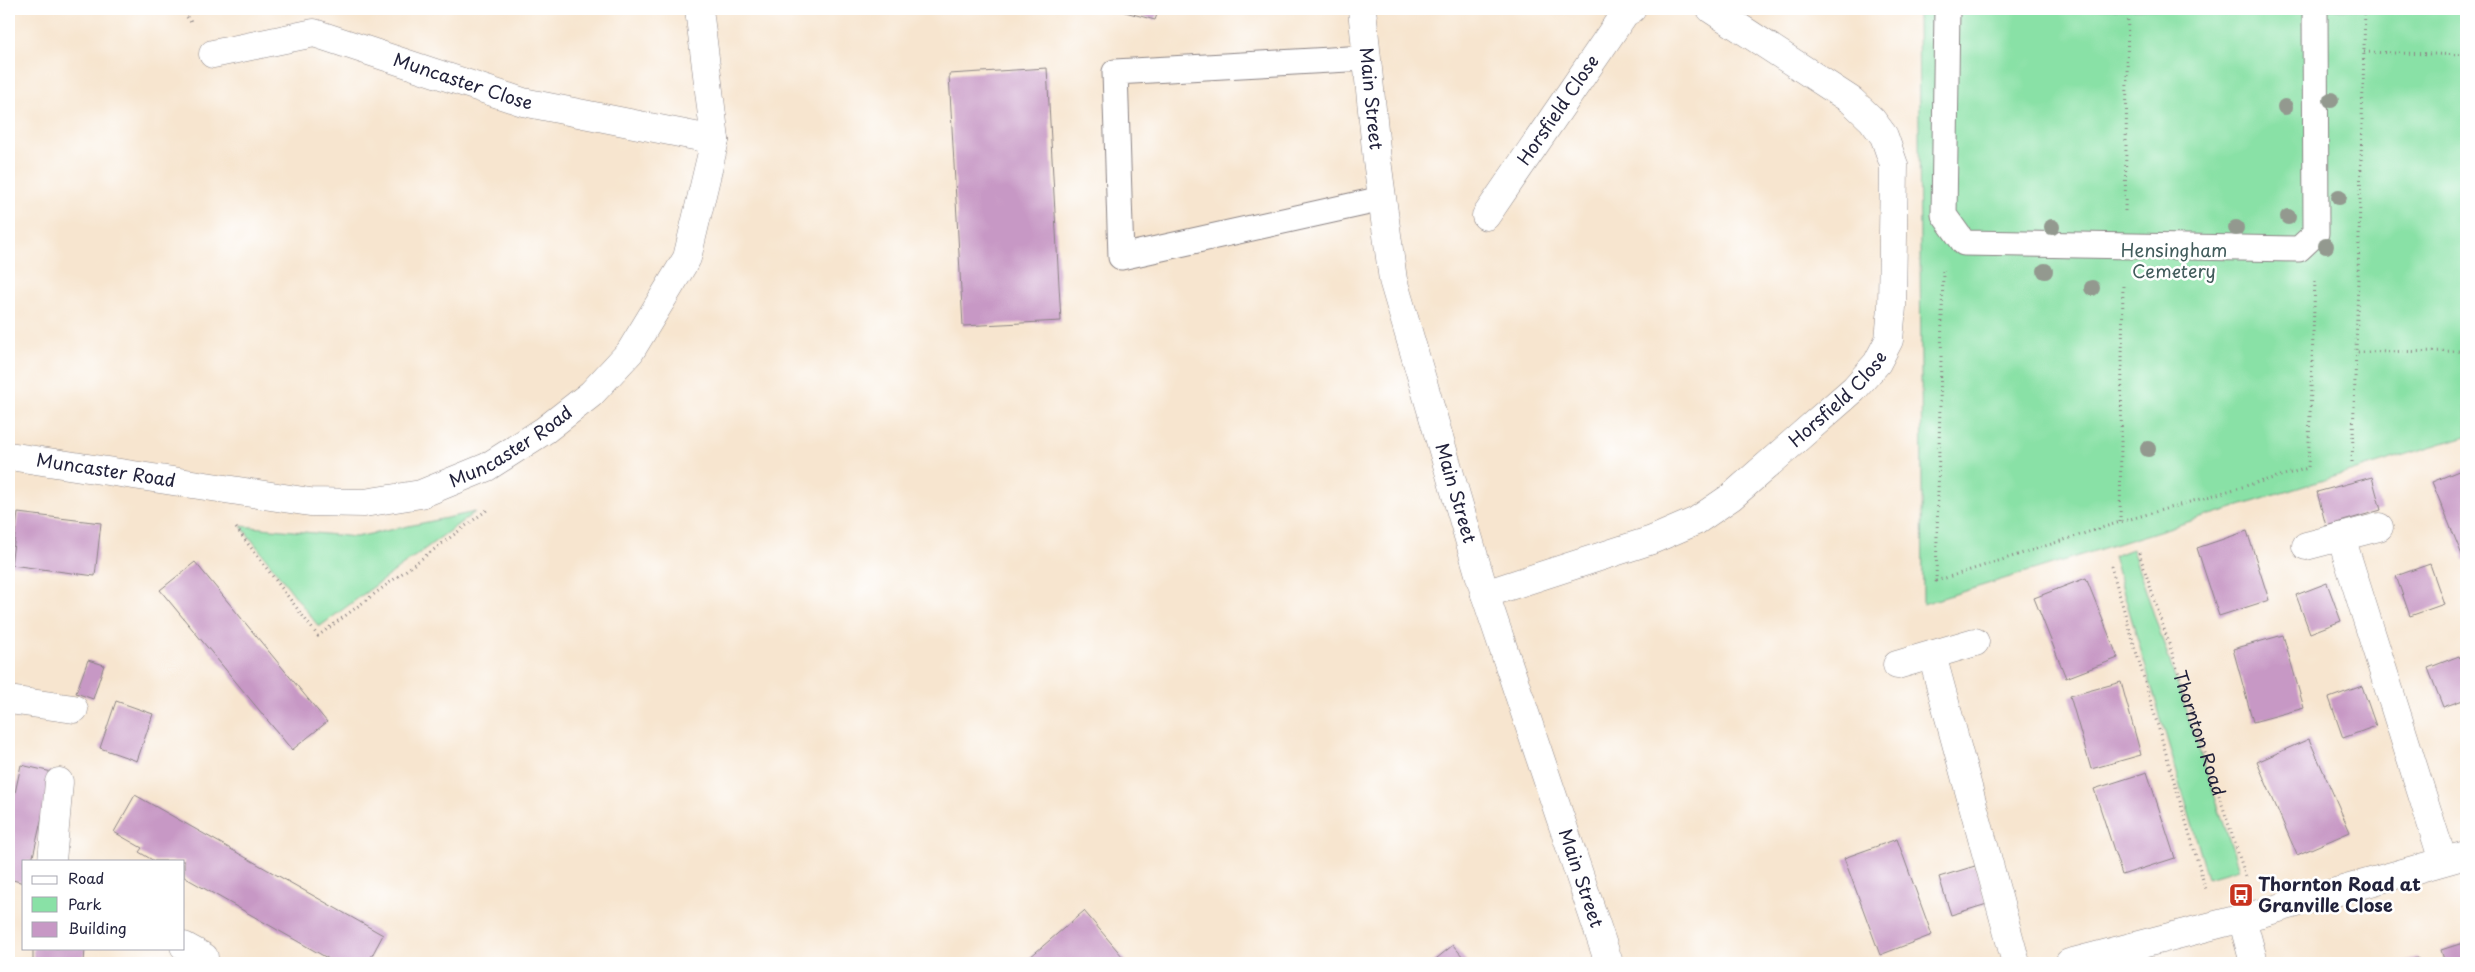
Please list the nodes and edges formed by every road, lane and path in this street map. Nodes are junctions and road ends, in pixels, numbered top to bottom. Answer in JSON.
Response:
{"nodes":[{"id":1,"x":700,"y":9,"type":"edge"},
{"id":2,"x":1362,"y":9,"type":"edge"},
{"id":3,"x":1632,"y":9,"type":"edge"},
{"id":4,"x":1711,"y":9,"type":"edge"},
{"id":5,"x":1947,"y":9,"type":"edge"},
{"id":6,"x":2315,"y":9,"type":"edge"},
{"id":7,"x":2365,"y":9,"type":"edge"},
{"id":8,"x":2364,"y":52,"type":"junction"},
{"id":9,"x":213,"y":54,"type":"dead end"},
{"id":10,"x":2466,"y":55,"type":"edge"},
{"id":11,"x":1366,"y":58,"type":"junction"},
{"id":12,"x":715,"y":140,"type":"junction"},
{"id":13,"x":1382,"y":199,"type":"junction"},
{"id":14,"x":1944,"y":215,"type":"junction"},
{"id":15,"x":1486,"y":216,"type":"dead end"},
{"id":16,"x":2316,"y":233,"type":"junction"},
{"id":17,"x":2466,"y":351,"type":"edge"},
{"id":18,"x":2356,"y":352,"type":"junction"},
{"id":19,"x":9,"y":456,"type":"edge"},
{"id":20,"x":2352,"y":462,"type":"dead end"},
{"id":21,"x":486,"y":467,"type":"junction"},
{"id":22,"x":206,"y":488,"type":"junction"},
{"id":23,"x":2379,"y":527,"type":"dead end"},
{"id":24,"x":2341,"y":537,"type":"junction"},
{"id":25,"x":2306,"y":546,"type":"dead end"},
{"id":26,"x":2139,"y":553,"type":"dead end"},
{"id":27,"x":2111,"y":566,"type":"dead end"},
{"id":28,"x":1485,"y":594,"type":"junction"},
{"id":29,"x":1975,"y":642,"type":"dead end"},
{"id":30,"x":1932,"y":655,"type":"junction"},
{"id":31,"x":1898,"y":665,"type":"dead end"},
{"id":32,"x":9,"y":700,"type":"edge"},
{"id":33,"x":74,"y":709,"type":"dead end"},
{"id":34,"x":59,"y":782,"type":"dead end"},
{"id":35,"x":2455,"y":858,"type":"edge"},
{"id":36,"x":52,"y":860,"type":"edge"},
{"id":37,"x":2239,"y":919,"type":"junction"},
{"id":38,"x":185,"y":947,"type":"edge"},
{"id":39,"x":204,"y":963,"type":"edge"},
{"id":40,"x":1609,"y":963,"type":"edge"},
{"id":41,"x":2016,"y":963,"type":"edge"},
{"id":42,"x":2069,"y":963,"type":"edge"},
{"id":43,"x":2254,"y":963,"type":"edge"}],
"edges":[{"from":1,"to":12,"type":"street","name":"Muncaster Road"},
{"from":2,"to":11,"type":"street","name":"Main Street"},
{"from":3,"to":15,"type":"street","name":"Horsfield Close"},
{"from":4,"to":28,"type":"street","name":"Horsfield Close"},
{"from":5,"to":14,"type":"lane"},
{"from":6,"to":16,"type":"lane"},
{"from":7,"to":8,"type":"path"},
{"from":8,"to":10,"type":"path"},
{"from":8,"to":18,"type":"path"},
{"from":9,"to":12,"type":"street","name":"Muncaster Close"},
{"from":11,"to":13,"type":"street","name":"Main Street"},
{"from":11,"to":13,"type":"lane"},
{"from":12,"to":21,"type":"street","name":"Muncaster Road"},
{"from":13,"to":28,"type":"street","name":"Main Street"},
{"from":14,"to":16,"type":"lane"},
{"from":14,"to":16,"type":"path"},
{"from":17,"to":18,"type":"path"},
{"from":18,"to":20,"type":"path"},
{"from":19,"to":22,"type":"street","name":"Muncaster Road"},
{"from":21,"to":22,"type":"street","name":"Muncaster Road"},
{"from":21,"to":22,"type":"path"},
{"from":23,"to":24,"type":"street"},
{"from":24,"to":25,"type":"street"},
{"from":24,"to":35,"type":"street"},
{"from":26,"to":37,"type":"path","name":"Thornton Road"},
{"from":27,"to":37,"type":"path","name":"Thornton Road"},
{"from":28,"to":40,"type":"street","name":"Main Street"},
{"from":29,"to":30,"type":"street"},
{"from":30,"to":31,"type":"street"},
{"from":30,"to":41,"type":"street"},
{"from":32,"to":33,"type":"street"},
{"from":34,"to":36,"type":"street"},
{"from":35,"to":37,"type":"street"},
{"from":37,"to":42,"type":"street"},
{"from":37,"to":43,"type":"street"},
{"from":38,"to":39,"type":"street"}]}
